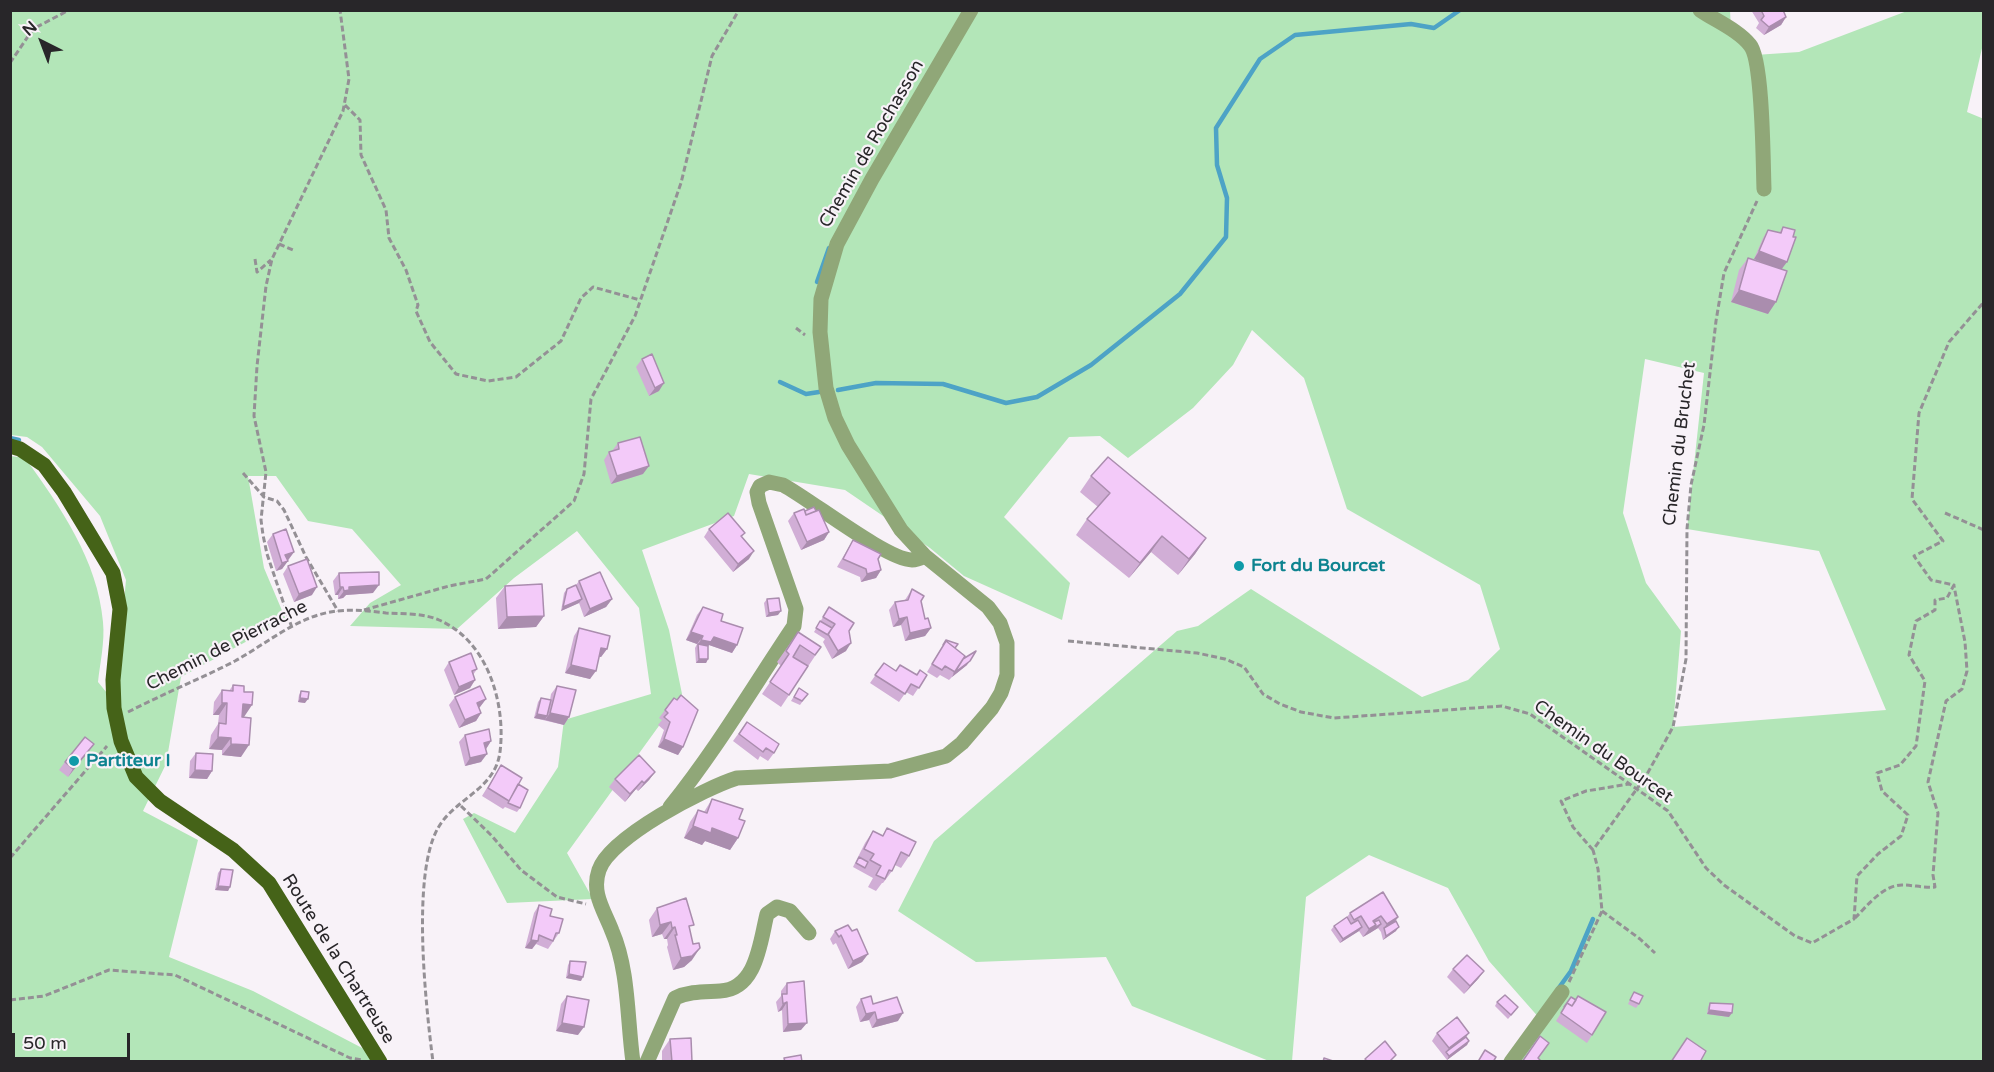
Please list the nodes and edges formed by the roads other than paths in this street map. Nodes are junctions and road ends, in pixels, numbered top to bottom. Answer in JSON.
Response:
{"nodes":[{"id":1,"x":971,"y":10,"type":"edge"},
{"id":2,"x":1700,"y":10,"type":"edge"},
{"id":3,"x":1764,"y":189,"type":"road end"},
{"id":4,"x":10,"y":446,"type":"edge"},
{"id":5,"x":925,"y":556,"type":"junction"},
{"id":6,"x":665,"y":814,"type":"junction"},
{"id":7,"x":809,"y":933,"type":"dead end"},
{"id":8,"x":1562,"y":992,"type":"road end"},
{"id":9,"x":373,"y":1061,"type":"edge"},
{"id":10,"x":633,"y":1062,"type":"edge"},
{"id":11,"x":647,"y":1062,"type":"edge"},
{"id":12,"x":1511,"y":1062,"type":"edge"}],
"edges":[{"from":1,"to":5,"type":"street","name":"Chemin de Rochasson"},
{"from":2,"to":3,"type":"street"},
{"from":4,"to":9,"type":"main road","name":"Route de la Chartreuse"},
{"from":5,"to":6,"type":"street","name":"Chemin de Rochasson"},
{"from":5,"to":6,"type":"street"},
{"from":6,"to":10,"type":"street","name":"Chemin de Rochasson"},
{"from":7,"to":11,"type":"street"},
{"from":8,"to":12,"type":"street"}]}
